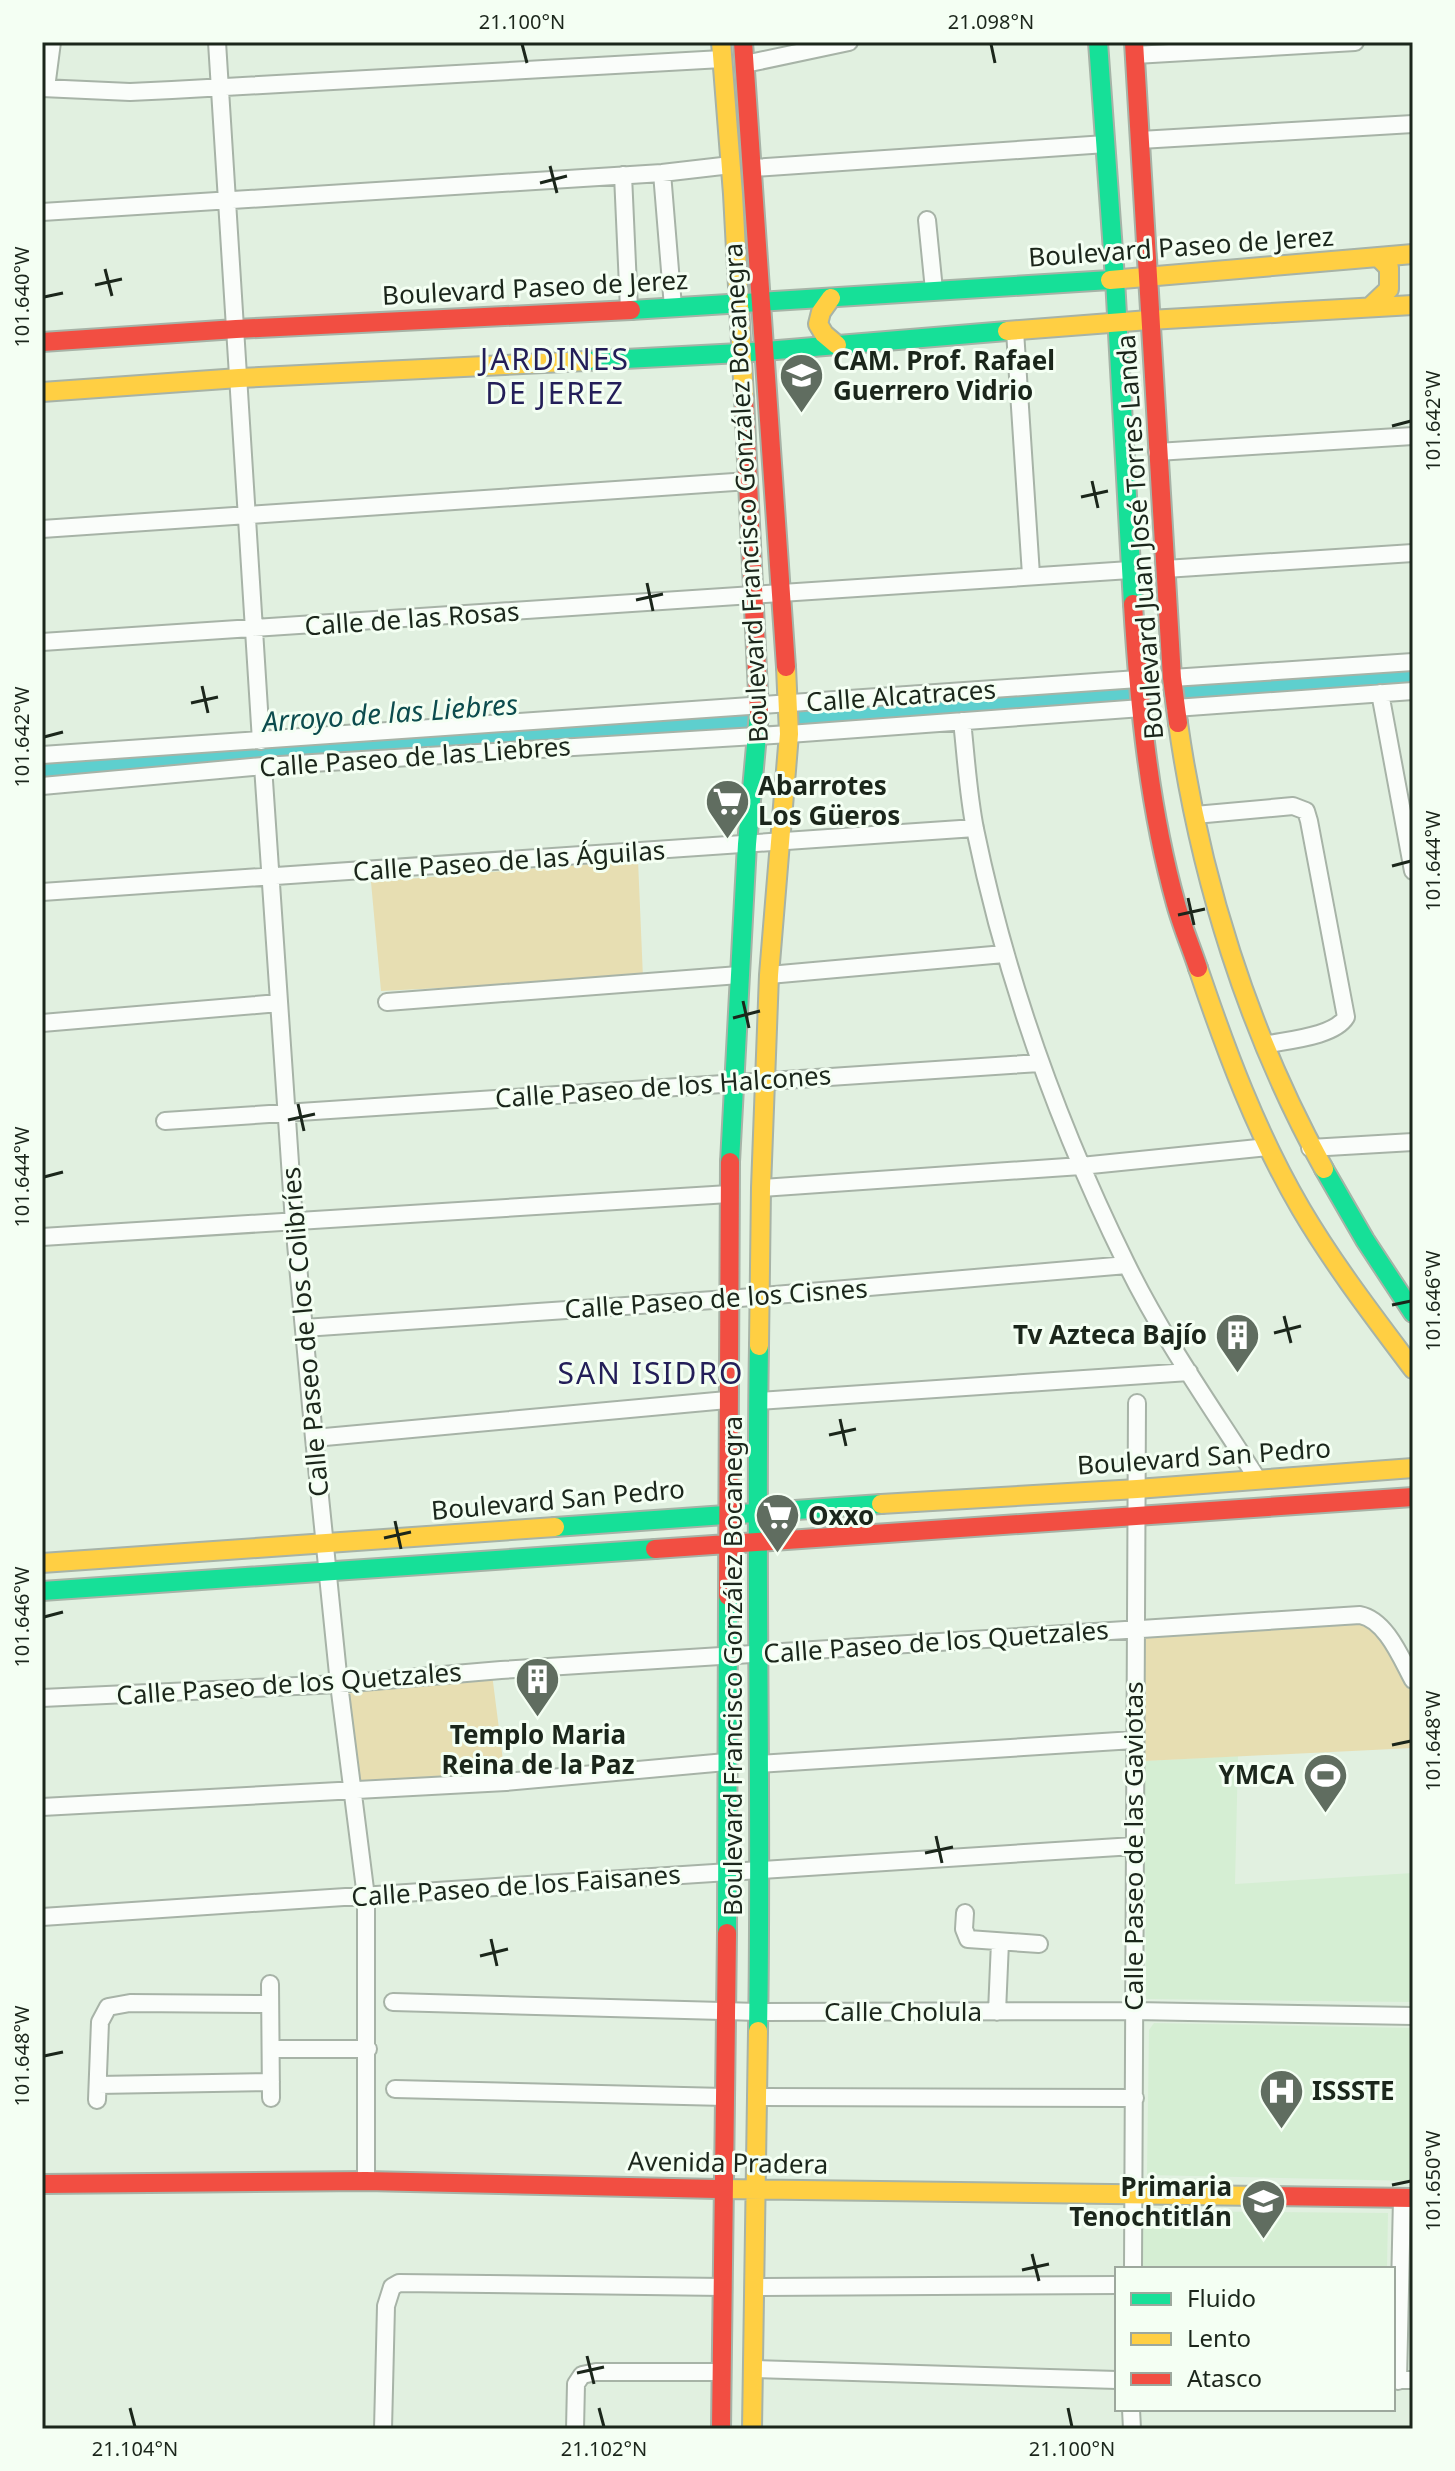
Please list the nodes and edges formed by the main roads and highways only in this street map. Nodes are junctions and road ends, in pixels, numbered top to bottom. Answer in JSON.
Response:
{"nodes":[{"id":1,"x":743,"y":42,"type":"edge"},
{"id":2,"x":1098,"y":42,"type":"edge"},
{"id":3,"x":1135,"y":48,"type":"edge"},
{"id":4,"x":722,"y":51,"type":"edge"},
{"id":5,"x":1413,"y":254,"type":"edge"},
{"id":6,"x":1379,"y":258,"type":"junction"},
{"id":7,"x":1147,"y":278,"type":"junction"},
{"id":8,"x":1115,"y":279,"type":"junction"},
{"id":9,"x":831,"y":298,"type":"junction"},
{"id":10,"x":760,"y":304,"type":"junction"},
{"id":11,"x":738,"y":305,"type":"junction"},
{"id":12,"x":1413,"y":305,"type":"edge"},
{"id":13,"x":1370,"y":307,"type":"junction"},
{"id":14,"x":1149,"y":320,"type":"junction"},
{"id":15,"x":1117,"y":323,"type":"junction"},
{"id":16,"x":42,"y":342,"type":"edge"},
{"id":17,"x":837,"y":345,"type":"junction"},
{"id":18,"x":764,"y":351,"type":"junction"},
{"id":19,"x":740,"y":353,"type":"junction"},
{"id":20,"x":42,"y":392,"type":"edge"},
{"id":21,"x":1413,"y":1313,"type":"edge"},
{"id":22,"x":1413,"y":1369,"type":"edge"},
{"id":23,"x":1413,"y":1468,"type":"edge"},
{"id":24,"x":1331,"y":1474,"type":"junction"},
{"id":25,"x":1413,"y":1497,"type":"edge"},
{"id":26,"x":1334,"y":1503,"type":"junction"},
{"id":27,"x":756,"y":1511,"type":"junction"},
{"id":28,"x":727,"y":1513,"type":"junction"},
{"id":29,"x":756,"y":1541,"type":"junction"},
{"id":30,"x":727,"y":1542,"type":"junction"},
{"id":31,"x":42,"y":1563,"type":"edge"},
{"id":32,"x":42,"y":1591,"type":"edge"},
{"id":33,"x":42,"y":2184,"type":"edge"},
{"id":34,"x":724,"y":2190,"type":"junction"},
{"id":35,"x":755,"y":2190,"type":"junction"},
{"id":36,"x":1408,"y":2198,"type":"edge"},
{"id":37,"x":721,"y":2429,"type":"edge"},
{"id":38,"x":752,"y":2429,"type":"edge"}],
"edges":[{"from":1,"to":10,"type":"main road","name":"Boulevard Francisco González Bocanegra"},
{"from":2,"to":8,"type":"main road","name":"Boulevard Juan José Torres Landa"},
{"from":3,"to":7,"type":"main road","name":"Boulevard Juan José Torres Landa"},
{"from":4,"to":11,"type":"main road","name":"Boulevard Francisco González Bocanegra"},
{"from":5,"to":6,"type":"main road","name":"Boulevard Paseo de Jerez"},
{"from":6,"to":7,"type":"main road","name":"Boulevard Paseo de Jerez"},
{"from":6,"to":13,"type":"main road"},
{"from":7,"to":8,"type":"main road","name":"Boulevard Paseo de Jerez"},
{"from":7,"to":14,"type":"main road","name":"Boulevard Juan José Torres Landa"},
{"from":8,"to":9,"type":"main road","name":"Boulevard Paseo de Jerez"},
{"from":8,"to":15,"type":"main road","name":"Boulevard Juan José Torres Landa"},
{"from":9,"to":10,"type":"main road","name":"Boulevard Paseo de Jerez"},
{"from":9,"to":17,"type":"main road"},
{"from":10,"to":11,"type":"main road","name":"Boulevard Paseo de Jerez"},
{"from":10,"to":18,"type":"main road","name":"Boulevard Francisco González Bocanegra"},
{"from":11,"to":16,"type":"main road","name":"Boulevard Paseo de Jerez"},
{"from":11,"to":19,"type":"main road","name":"Boulevard Francisco González Bocanegra"},
{"from":12,"to":13,"type":"main road"},
{"from":13,"to":14,"type":"main road"},
{"from":14,"to":15,"type":"main road"},
{"from":14,"to":21,"type":"main road","name":"Boulevard Juan José Torres Landa"},
{"from":15,"to":17,"type":"main road"},
{"from":15,"to":22,"type":"main road","name":"Boulevard Juan José Torres Landa"},
{"from":17,"to":18,"type":"main road"},
{"from":18,"to":19,"type":"main road"},
{"from":18,"to":27,"type":"main road","name":"Boulevard Francisco González Bocanegra"},
{"from":19,"to":20,"type":"main road"},
{"from":19,"to":28,"type":"main road","name":"Boulevard Francisco González Bocanegra"},
{"from":23,"to":24,"type":"main road","name":"Boulevard San Pedro"},
{"from":24,"to":26,"type":"main road"},
{"from":24,"to":27,"type":"main road","name":"Boulevard San Pedro"},
{"from":25,"to":26,"type":"main road","name":"Boulevard San Pedro"},
{"from":26,"to":29,"type":"main road","name":"Boulevard San Pedro"},
{"from":27,"to":28,"type":"main road","name":"Boulevard San Pedro"},
{"from":27,"to":29,"type":"main road","name":"Boulevard Francisco González Bocanegra"},
{"from":28,"to":30,"type":"main road","name":"Boulevard Francisco González Bocanegra"},
{"from":28,"to":31,"type":"main road","name":"Boulevard San Pedro"},
{"from":29,"to":30,"type":"main road","name":"Boulevard San Pedro"},
{"from":29,"to":35,"type":"main road","name":"Boulevard Francisco González Bocanegra"},
{"from":30,"to":32,"type":"main road","name":"Boulevard San Pedro"},
{"from":30,"to":34,"type":"main road","name":"Boulevard Francisco González Bocanegra"},
{"from":33,"to":34,"type":"main road","name":"Avenida Pradera"},
{"from":34,"to":35,"type":"main road","name":"Avenida Pradera"},
{"from":34,"to":37,"type":"main road","name":"Boulevard Francisco González Bocanegra"},
{"from":35,"to":36,"type":"main road","name":"Avenida Pradera"},
{"from":35,"to":38,"type":"main road","name":"Boulevard Francisco González Bocanegra"}]}
